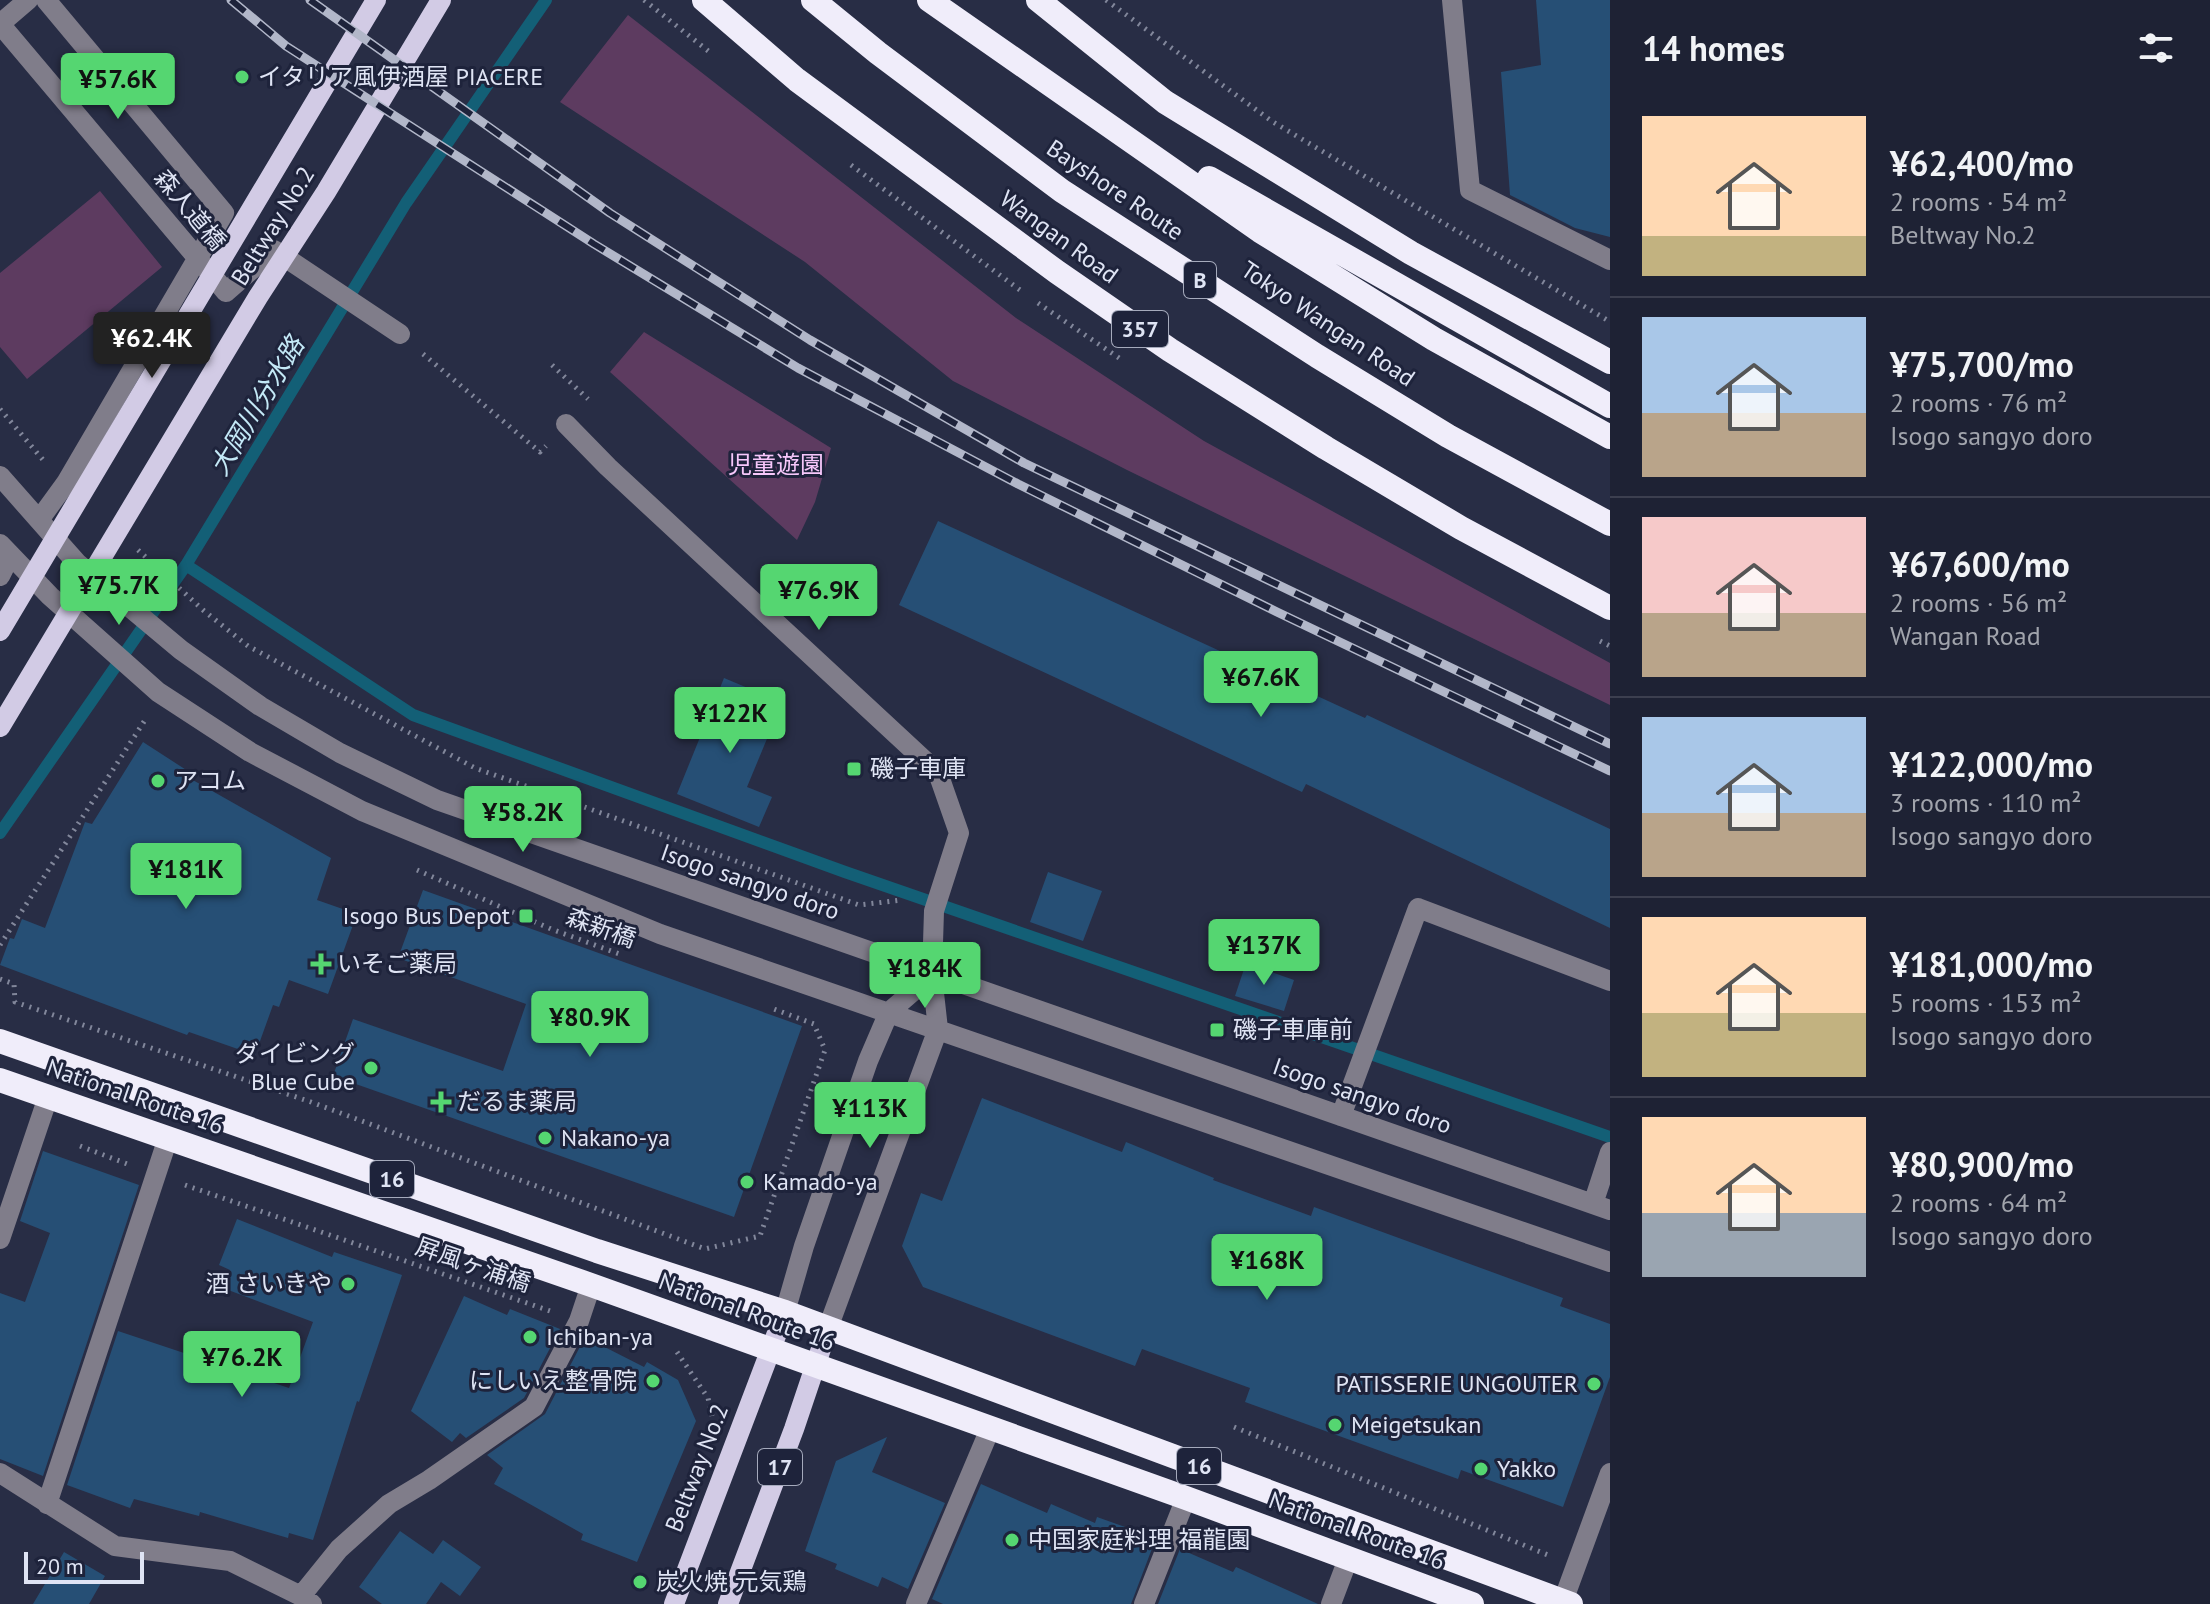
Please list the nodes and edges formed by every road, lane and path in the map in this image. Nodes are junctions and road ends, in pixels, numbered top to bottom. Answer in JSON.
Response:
{"nodes":[{"id":1,"x":28,"y":0,"type":"edge"},
{"id":2,"x":46,"y":0,"type":"edge"},
{"id":3,"x":376,"y":0,"type":"edge"},
{"id":4,"x":441,"y":0,"type":"edge"},
{"id":5,"x":704,"y":0,"type":"edge"},
{"id":6,"x":813,"y":0,"type":"edge"},
{"id":7,"x":829,"y":0,"type":"edge"},
{"id":8,"x":929,"y":0,"type":"edge"},
{"id":9,"x":953,"y":0,"type":"edge"},
{"id":10,"x":1038,"y":0,"type":"edge"},
{"id":11,"x":1106,"y":0,"type":"edge"},
{"id":12,"x":1452,"y":0,"type":"edge"},
{"id":13,"x":1610,"y":260,"type":"edge"},
{"id":14,"x":1610,"y":321,"type":"edge"},
{"id":15,"x":400,"y":334,"type":"joint"},
{"id":16,"x":1610,"y":362,"type":"edge"},
{"id":17,"x":552,"y":365,"type":"dead end"},
{"id":18,"x":589,"y":400,"type":"dead end"},
{"id":19,"x":1610,"y":406,"type":"edge"},
{"id":20,"x":0,"y":409,"type":"edge"},
{"id":21,"x":566,"y":424,"type":"joint"},
{"id":22,"x":1610,"y":437,"type":"edge"},
{"id":23,"x":49,"y":466,"type":"dead end"},
{"id":24,"x":0,"y":476,"type":"edge"},
{"id":25,"x":39,"y":520,"type":"junction"},
{"id":26,"x":1610,"y":524,"type":"edge"},
{"id":27,"x":1610,"y":542,"type":"edge"},
{"id":28,"x":5,"y":550,"type":"edge"},
{"id":29,"x":0,"y":576,"type":"edge"},
{"id":30,"x":1610,"y":608,"type":"edge"},
{"id":31,"x":203,"y":610,"type":"dead end"},
{"id":32,"x":0,"y":631,"type":"edge"},
{"id":33,"x":138,"y":714,"type":"dead end"},
{"id":34,"x":145,"y":720,"type":"junction"},
{"id":35,"x":0,"y":727,"type":"edge"},
{"id":36,"x":156,"y":728,"type":"dead end"},
{"id":37,"x":409,"y":866,"type":"dead end"},
{"id":38,"x":902,"y":900,"type":"dead end"},
{"id":39,"x":0,"y":945,"type":"edge"},
{"id":40,"x":624,"y":955,"type":"dead end"},
{"id":41,"x":932,"y":975,"type":"junction"},
{"id":42,"x":0,"y":979,"type":"edge"},
{"id":43,"x":1610,"y":981,"type":"edge"},
{"id":44,"x":770,"y":1008,"type":"dead end"},
{"id":45,"x":889,"y":1012,"type":"junction"},
{"id":46,"x":938,"y":1029,"type":"junction"},
{"id":47,"x":0,"y":1041,"type":"edge"},
{"id":48,"x":0,"y":1080,"type":"edge"},
{"id":49,"x":48,"y":1097,"type":"junction"},
{"id":50,"x":1341,"y":1116,"type":"junction"},
{"id":51,"x":37,"y":1129,"type":"junction"},
{"id":52,"x":168,"y":1138,"type":"junction"},
{"id":53,"x":1610,"y":1152,"type":"edge"},
{"id":54,"x":156,"y":1175,"type":"junction"},
{"id":55,"x":1602,"y":1207,"type":"edge"},
{"id":56,"x":0,"y":1239,"type":"edge"},
{"id":57,"x":1610,"y":1262,"type":"edge"},
{"id":58,"x":591,"y":1285,"type":"junction"},
{"id":59,"x":785,"y":1312,"type":"junction"},
{"id":60,"x":579,"y":1321,"type":"junction"},
{"id":61,"x":828,"y":1328,"type":"junction"},
{"id":62,"x":675,"y":1350,"type":"dead end"},
{"id":63,"x":770,"y":1351,"type":"junction"},
{"id":64,"x":814,"y":1366,"type":"junction"},
{"id":65,"x":713,"y":1420,"type":"dead end"},
{"id":66,"x":1234,"y":1427,"type":"dead end"},
{"id":67,"x":990,"y":1429,"type":"junction"},
{"id":68,"x":0,"y":1473,"type":"edge"},
{"id":69,"x":1610,"y":1473,"type":"edge"},
{"id":70,"x":1186,"y":1498,"type":"junction"},
{"id":71,"x":47,"y":1504,"type":"junction"},
{"id":72,"x":1348,"y":1559,"type":"junction"},
{"id":73,"x":1575,"y":1566,"type":"junction"},
{"id":74,"x":1445,"y":1599,"type":"edge"},
{"id":75,"x":307,"y":1600,"type":"edge"},
{"id":76,"x":1565,"y":1603,"type":"edge"},
{"id":77,"x":674,"y":1604,"type":"edge"},
{"id":78,"x":728,"y":1604,"type":"edge"},
{"id":79,"x":916,"y":1604,"type":"edge"},
{"id":80,"x":1144,"y":1604,"type":"edge"},
{"id":81,"x":1331,"y":1604,"type":"edge"},
{"id":82,"x":1472,"y":1604,"type":"edge"}],
"edges":[{"from":1,"to":15,"type":"street","name":"森人道橋"},
{"from":2,"to":25,"type":"street"},
{"from":3,"to":32,"type":"main road","name":"Beltway No.2"},
{"from":4,"to":35,"type":"main road","name":"Beltway No.2"},
{"from":5,"to":30,"type":"highway","name":"Wangan Road","number":"357"},
{"from":6,"to":26,"type":"highway","name":"Bayshore Route","number":"B"},
{"from":7,"to":27,"type":"highway","name":"Tokyo Wangan Road"},
{"from":8,"to":22,"type":"highway","name":"Bayshore Route"},
{"from":9,"to":19,"type":"highway"},
{"from":10,"to":16,"type":"highway"},
{"from":11,"to":14,"type":"path"},
{"from":12,"to":13,"type":"street"},
{"from":15,"to":21,"type":"path"},
{"from":17,"to":18,"type":"path"},
{"from":20,"to":23,"type":"path"},
{"from":21,"to":41,"type":"street"},
{"from":24,"to":25,"type":"street","name":"Isogo sangyo doro"},
{"from":25,"to":41,"type":"street","name":"Isogo sangyo doro"},
{"from":28,"to":29,"type":"street"},
{"from":28,"to":45,"type":"street"},
{"from":31,"to":38,"type":"path"},
{"from":33,"to":34,"type":"path"},
{"from":34,"to":36,"type":"path"},
{"from":34,"to":39,"type":"path"},
{"from":37,"to":40,"type":"path","name":"森新橋"},
{"from":41,"to":45,"type":"street"},
{"from":41,"to":46,"type":"street"},
{"from":41,"to":50,"type":"street","name":"Isogo sangyo doro"},
{"from":42,"to":44,"type":"path"},
{"from":43,"to":50,"type":"street"},
{"from":45,"to":46,"type":"street"},
{"from":45,"to":59,"type":"street"},
{"from":46,"to":57,"type":"street"},
{"from":46,"to":61,"type":"street"},
{"from":47,"to":59,"type":"highway","name":"National Route 16","number":"16"},
{"from":48,"to":49,"type":"highway","name":"National Route 16","number":"16"},
{"from":49,"to":51,"type":"street"},
{"from":49,"to":52,"type":"highway","name":"National Route 16","number":"16"},
{"from":50,"to":55,"type":"street","name":"Isogo sangyo doro"},
{"from":51,"to":54,"type":"path","name":"屛風ヶ浦橋"},
{"from":51,"to":56,"type":"street"},
{"from":52,"to":54,"type":"street"},
{"from":52,"to":58,"type":"highway","name":"National Route 16","number":"16"},
{"from":53,"to":55,"type":"street"},
{"from":54,"to":60,"type":"path","name":"屛風ヶ浦橋"},
{"from":54,"to":71,"type":"street"},
{"from":58,"to":60,"type":"street"},
{"from":58,"to":63,"type":"highway","name":"National Route 16","number":"16"},
{"from":59,"to":61,"type":"highway","number":"16"},
{"from":59,"to":63,"type":"main road","number":"17"},
{"from":60,"to":75,"type":"street"},
{"from":61,"to":64,"type":"main road","number":"17"},
{"from":61,"to":76,"type":"highway","name":"National Route 16","number":"16"},
{"from":62,"to":65,"type":"path"},
{"from":63,"to":64,"type":"highway","name":"National Route 16","number":"16"},
{"from":63,"to":77,"type":"main road","name":"Beltway No.2","number":"17"},
{"from":64,"to":67,"type":"highway","name":"National Route 16","number":"16"},
{"from":64,"to":78,"type":"main road","number":"17"},
{"from":66,"to":73,"type":"path"},
{"from":67,"to":70,"type":"highway","name":"National Route 16","number":"16"},
{"from":67,"to":79,"type":"street"},
{"from":68,"to":71,"type":"street"},
{"from":69,"to":73,"type":"street"},
{"from":70,"to":72,"type":"highway","name":"National Route 16","number":"16"},
{"from":70,"to":80,"type":"street"},
{"from":71,"to":75,"type":"street"},
{"from":72,"to":74,"type":"highway","name":"National Route 16","number":"16"},
{"from":72,"to":81,"type":"street"},
{"from":73,"to":76,"type":"street"},
{"from":74,"to":82,"type":"highway","name":"National Route 16","number":"16"}]}
